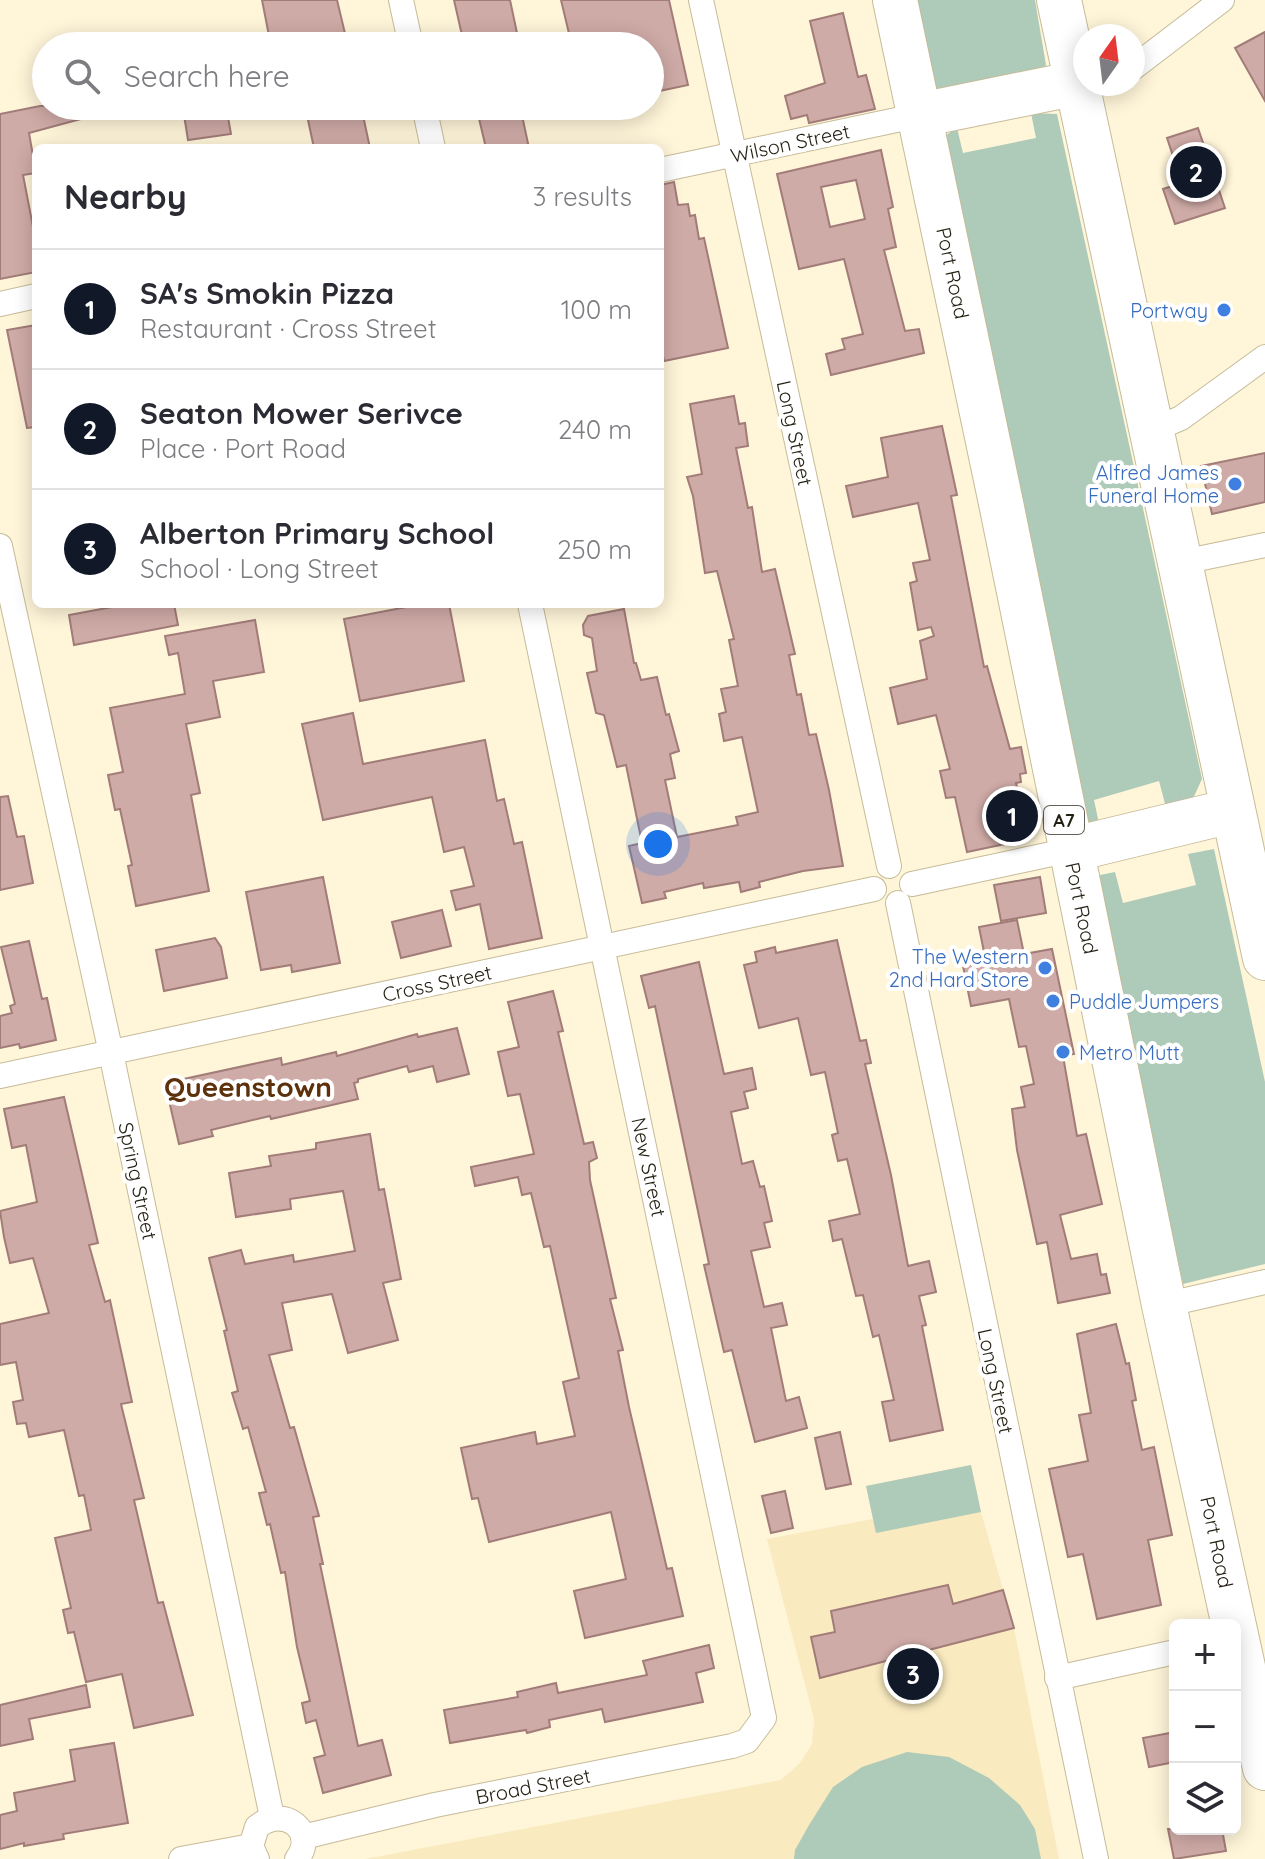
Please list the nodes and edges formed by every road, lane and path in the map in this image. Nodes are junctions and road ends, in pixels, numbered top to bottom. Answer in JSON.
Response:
{"nodes":[{"id":1,"x":401,"y":0,"type":"edge"},
{"id":2,"x":701,"y":0,"type":"edge"},
{"id":3,"x":895,"y":0,"type":"edge"},
{"id":4,"x":1059,"y":0,"type":"edge"},
{"id":5,"x":1222,"y":0,"type":"edge"},
{"id":6,"x":408,"y":32,"type":"edge"},
{"id":7,"x":1073,"y":52,"type":"edge"},
{"id":8,"x":1145,"y":59,"type":"edge"},
{"id":9,"x":1073,"y":84,"type":"edge"},
{"id":10,"x":1084,"y":96,"type":"edge"},
{"id":11,"x":920,"y":115,"type":"junction"},
{"id":12,"x":427,"y":120,"type":"edge"},
{"id":13,"x":432,"y":144,"type":"edge"},
{"id":14,"x":734,"y":155,"type":"junction"},
{"id":15,"x":664,"y":169,"type":"edge"},
{"id":16,"x":32,"y":297,"type":"edge"},
{"id":17,"x":0,"y":304,"type":"edge"},
{"id":18,"x":1265,"y":357,"type":"edge"},
{"id":19,"x":1153,"y":430,"type":"junction"},
{"id":20,"x":1265,"y":545,"type":"edge"},
{"id":21,"x":0,"y":546,"type":"edge"},
{"id":22,"x":1178,"y":563,"type":"junction"},
{"id":23,"x":531,"y":608,"type":"edge"},
{"id":24,"x":1231,"y":811,"type":"junction"},
{"id":25,"x":1070,"y":850,"type":"junction"},
{"id":26,"x":889,"y":866,"type":"junction"},
{"id":27,"x":874,"y":889,"type":"junction"},
{"id":28,"x":905,"y":894,"type":"junction"},
{"id":29,"x":602,"y":947,"type":"junction"},
{"id":30,"x":1265,"y":958,"type":"edge"},
{"id":31,"x":111,"y":1053,"type":"junction"},
{"id":32,"x":0,"y":1076,"type":"edge"},
{"id":33,"x":1265,"y":1282,"type":"edge"},
{"id":34,"x":1164,"y":1305,"type":"junction"},
{"id":35,"x":1246,"y":1637,"type":"edge"},
{"id":36,"x":1169,"y":1653,"type":"edge"},
{"id":37,"x":1057,"y":1678,"type":"junction"},
{"id":38,"x":758,"y":1729,"type":"joint"},
{"id":39,"x":1265,"y":1768,"type":"edge"},
{"id":40,"x":272,"y":1817,"type":"junction"},
{"id":41,"x":300,"y":1848,"type":"edge"},
{"id":42,"x":254,"y":1852,"type":"edge"},
{"id":43,"x":181,"y":1859,"type":"edge"},
{"id":44,"x":1096,"y":1859,"type":"edge"}],
"edges":[{"from":1,"to":6,"type":"street"},
{"from":2,"to":14,"type":"street","name":"Long Street"},
{"from":3,"to":11,"type":"highway","name":"Port Road","number":"A7"},
{"from":4,"to":7,"type":"highway"},
{"from":5,"to":8,"type":"street"},
{"from":9,"to":11,"type":"highway"},
{"from":10,"to":19,"type":"highway"},
{"from":11,"to":14,"type":"street","name":"Wilson Street"},
{"from":11,"to":25,"type":"highway","name":"Port Road","number":"A7"},
{"from":12,"to":13,"type":"street"},
{"from":14,"to":15,"type":"street","name":"Wilson Street"},
{"from":14,"to":26,"type":"street","name":"Long Street"},
{"from":16,"to":17,"type":"street"},
{"from":18,"to":19,"type":"street"},
{"from":19,"to":22,"type":"highway"},
{"from":20,"to":22,"type":"street"},
{"from":21,"to":31,"type":"street","name":"Spring Street"},
{"from":22,"to":24,"type":"highway"},
{"from":23,"to":29,"type":"street","name":"New Street"},
{"from":24,"to":25,"type":"highway"},
{"from":24,"to":30,"type":"highway"},
{"from":25,"to":28,"type":"street"},
{"from":25,"to":34,"type":"highway","name":"Port Road","number":"A7"},
{"from":26,"to":27,"type":"street"},
{"from":26,"to":28,"type":"street"},
{"from":27,"to":28,"type":"street"},
{"from":27,"to":29,"type":"street","name":"Cross Street"},
{"from":28,"to":37,"type":"street","name":"Long Street"},
{"from":29,"to":31,"type":"street","name":"Cross Street"},
{"from":29,"to":38,"type":"street","name":"New Street"},
{"from":31,"to":32,"type":"street","name":"Cross Street"},
{"from":31,"to":40,"type":"street","name":"Spring Street"},
{"from":33,"to":34,"type":"street"},
{"from":34,"to":35,"type":"highway","name":"Port Road","number":"A7"},
{"from":35,"to":39,"type":"highway","name":"Port Road","number":"A7"},
{"from":36,"to":37,"type":"street"},
{"from":37,"to":44,"type":"street","name":"Long Street"},
{"from":38,"to":41,"type":"street","name":"Broad Street"},
{"from":40,"to":41,"type":"street"},
{"from":40,"to":42,"type":"street"},
{"from":42,"to":43,"type":"street"}]}
